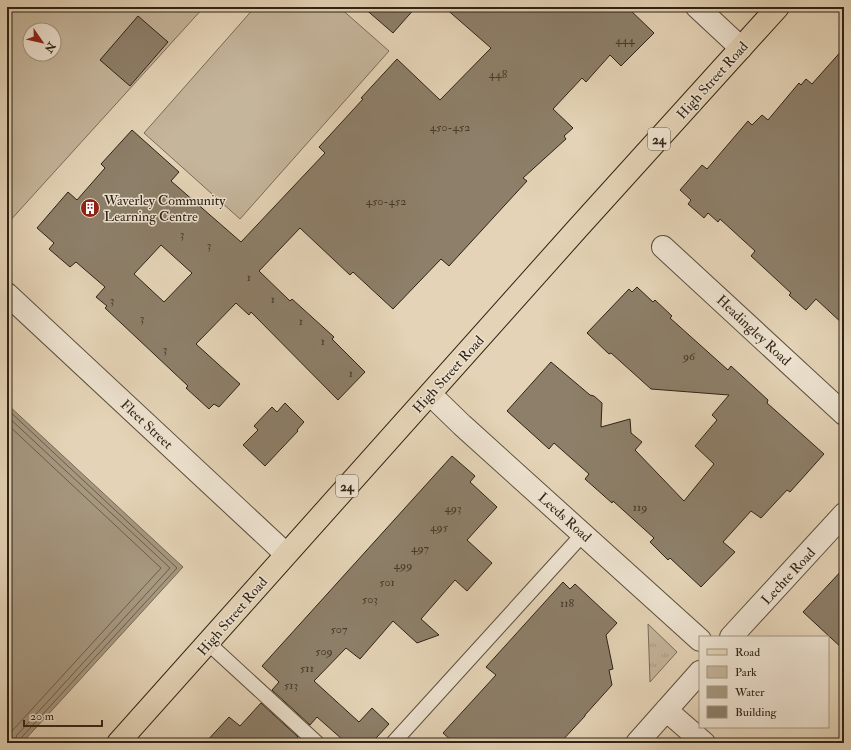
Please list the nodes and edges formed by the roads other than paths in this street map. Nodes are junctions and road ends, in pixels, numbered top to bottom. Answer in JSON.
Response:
{"nodes":[{"id":1,"x":697,"y":7,"type":"edge"},
{"id":2,"x":778,"y":7,"type":"edge"},
{"id":3,"x":741,"y":48,"type":"junction"},
{"id":4,"x":664,"y":247,"type":"dead end"},
{"id":5,"x":7,"y":294,"type":"edge"},
{"id":6,"x":430,"y":394,"type":"junction"},
{"id":7,"x":844,"y":414,"type":"edge"},
{"id":8,"x":844,"y":514,"type":"edge"},
{"id":9,"x":583,"y":534,"type":"junction"},
{"id":10,"x":286,"y":554,"type":"junction"},
{"id":11,"x":733,"y":636,"type":"edge"},
{"id":12,"x":699,"y":639,"type":"edge"},
{"id":13,"x":208,"y":643,"type":"junction"},
{"id":14,"x":699,"y":673,"type":"edge"},
{"id":15,"x":666,"y":710,"type":"junction"},
{"id":16,"x":118,"y":743,"type":"edge"},
{"id":17,"x":317,"y":743,"type":"edge"},
{"id":18,"x":394,"y":743,"type":"edge"},
{"id":19,"x":637,"y":743,"type":"edge"},
{"id":20,"x":704,"y":743,"type":"edge"}],
"edges":[{"from":1,"to":3,"type":"street"},
{"from":2,"to":3,"type":"main road","name":"High Street Road","number":"24"},
{"from":3,"to":6,"type":"main road","name":"High Street Road","number":"24"},
{"from":4,"to":7,"type":"street","name":"Headingley Road"},
{"from":5,"to":10,"type":"street","name":"Fleet Street"},
{"from":6,"to":9,"type":"street","name":"Leeds Road"},
{"from":6,"to":10,"type":"main road","name":"High Street Road","number":"24"},
{"from":8,"to":11,"type":"street","name":"Lechte Road"},
{"from":9,"to":12,"type":"street","name":"Leeds Road"},
{"from":9,"to":18,"type":"lane"},
{"from":10,"to":13,"type":"main road","name":"High Street Road","number":"24"},
{"from":13,"to":16,"type":"main road","name":"High Street Road","number":"24"},
{"from":13,"to":17,"type":"lane"},
{"from":14,"to":15,"type":"street"},
{"from":15,"to":19,"type":"street"},
{"from":15,"to":20,"type":"street"}]}
